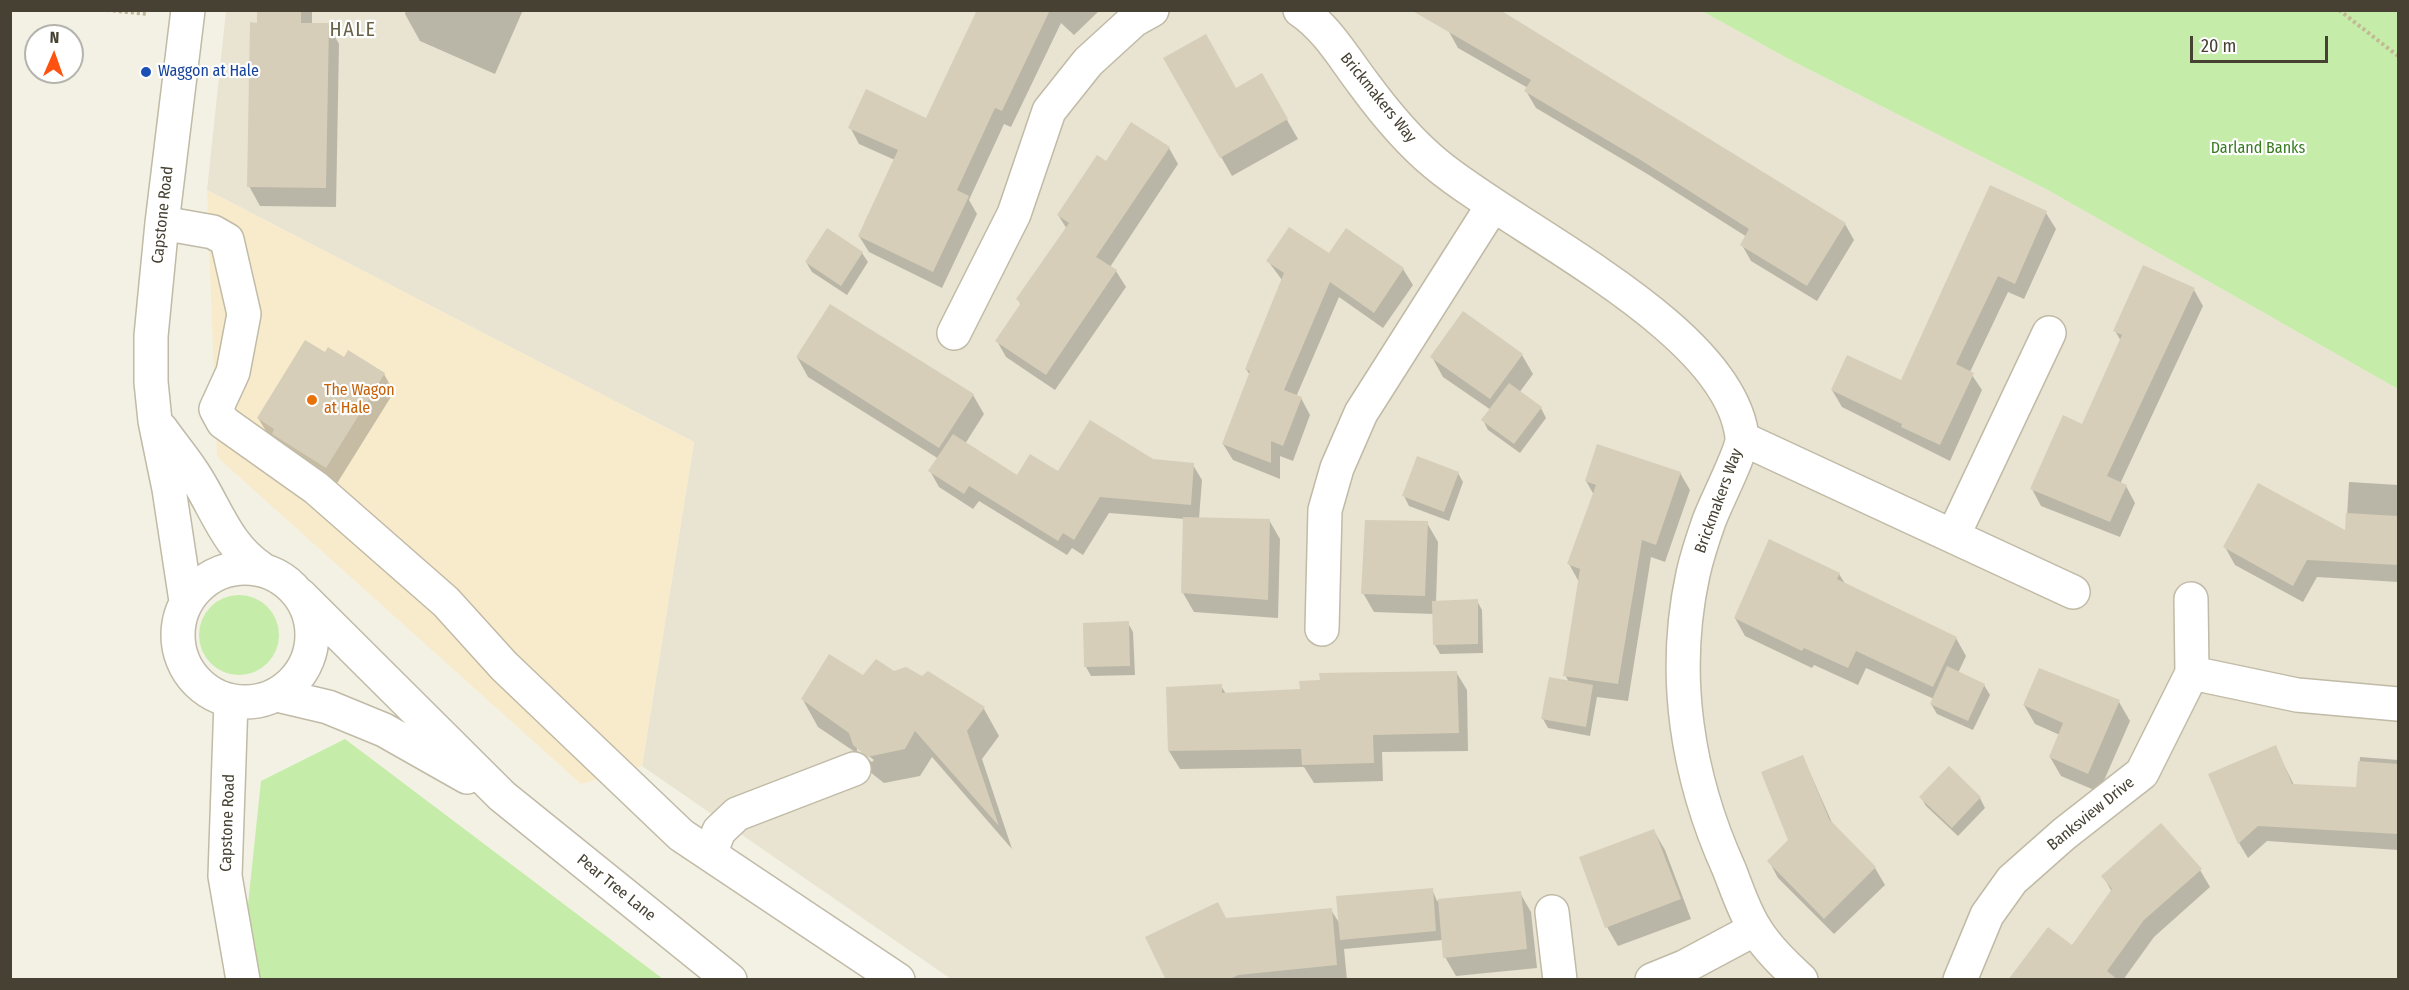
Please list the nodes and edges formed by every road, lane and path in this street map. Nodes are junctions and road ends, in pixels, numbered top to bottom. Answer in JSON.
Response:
{"nodes":[{"id":1,"x":188,"y":10,"type":"edge"},
{"id":2,"x":1152,"y":10,"type":"edge"},
{"id":3,"x":1300,"y":10,"type":"edge"},
{"id":4,"x":2339,"y":10,"type":"edge"},
{"id":5,"x":2398,"y":56,"type":"edge"},
{"id":6,"x":1493,"y":205,"type":"junction"},
{"id":7,"x":162,"y":223,"type":"junction"},
{"id":8,"x":954,"y":333,"type":"dead end"},
{"id":9,"x":2049,"y":333,"type":"dead end"},
{"id":10,"x":155,"y":421,"type":"junction"},
{"id":11,"x":1743,"y":440,"type":"junction"},
{"id":12,"x":1953,"y":536,"type":"junction"},
{"id":13,"x":262,"y":569,"type":"junction"},
{"id":14,"x":2073,"y":592,"type":"dead end"},
{"id":15,"x":300,"y":595,"type":"junction"},
{"id":16,"x":2192,"y":599,"type":"dead end"},
{"id":17,"x":186,"y":601,"type":"junction"},
{"id":18,"x":1322,"y":629,"type":"dead end"},
{"id":19,"x":2192,"y":673,"type":"junction"},
{"id":20,"x":277,"y":695,"type":"junction"},
{"id":21,"x":231,"y":701,"type":"junction"},
{"id":22,"x":2398,"y":704,"type":"edge"},
{"id":23,"x":854,"y":769,"type":"dead end"},
{"id":24,"x":502,"y":796,"type":"junction"},
{"id":25,"x":710,"y":854,"type":"junction"},
{"id":26,"x":1552,"y":912,"type":"dead end"},
{"id":27,"x":1755,"y":929,"type":"junction"},
{"id":28,"x":243,"y":980,"type":"edge"},
{"id":29,"x":730,"y":980,"type":"edge"},
{"id":30,"x":898,"y":980,"type":"edge"},
{"id":31,"x":1560,"y":980,"type":"edge"},
{"id":32,"x":1652,"y":980,"type":"edge"},
{"id":33,"x":1801,"y":980,"type":"edge"},
{"id":34,"x":1960,"y":980,"type":"edge"}],
"edges":[{"from":1,"to":7,"type":"street","name":"Capstone Road"},
{"from":2,"to":8,"type":"street"},
{"from":3,"to":6,"type":"street","name":"Brickmakers Way"},
{"from":4,"to":5,"type":"path"},
{"from":6,"to":11,"type":"street","name":"Brickmakers Way"},
{"from":6,"to":18,"type":"street"},
{"from":7,"to":10,"type":"street","name":"Capstone Road"},
{"from":7,"to":25,"type":"street"},
{"from":9,"to":12,"type":"street"},
{"from":10,"to":13,"type":"street"},
{"from":10,"to":17,"type":"street","name":"Capstone Road"},
{"from":11,"to":12,"type":"street"},
{"from":11,"to":27,"type":"street","name":"Brickmakers Way"},
{"from":12,"to":14,"type":"street"},
{"from":13,"to":15,"type":"street"},
{"from":13,"to":17,"type":"street"},
{"from":15,"to":20,"type":"street"},
{"from":15,"to":24,"type":"street","name":"Pear Tree Lane"},
{"from":16,"to":19,"type":"street","name":"Banksview Drive"},
{"from":17,"to":21,"type":"street"},
{"from":19,"to":22,"type":"street"},
{"from":19,"to":34,"type":"street","name":"Banksview Drive"},
{"from":20,"to":21,"type":"street"},
{"from":20,"to":24,"type":"street","name":"Pear Tree Lane"},
{"from":21,"to":28,"type":"street","name":"Capstone Road"},
{"from":23,"to":25,"type":"street"},
{"from":24,"to":29,"type":"street","name":"Pear Tree Lane"},
{"from":25,"to":30,"type":"street"},
{"from":26,"to":31,"type":"street"},
{"from":27,"to":32,"type":"street"},
{"from":27,"to":33,"type":"street","name":"Brickmakers Way"}]}
